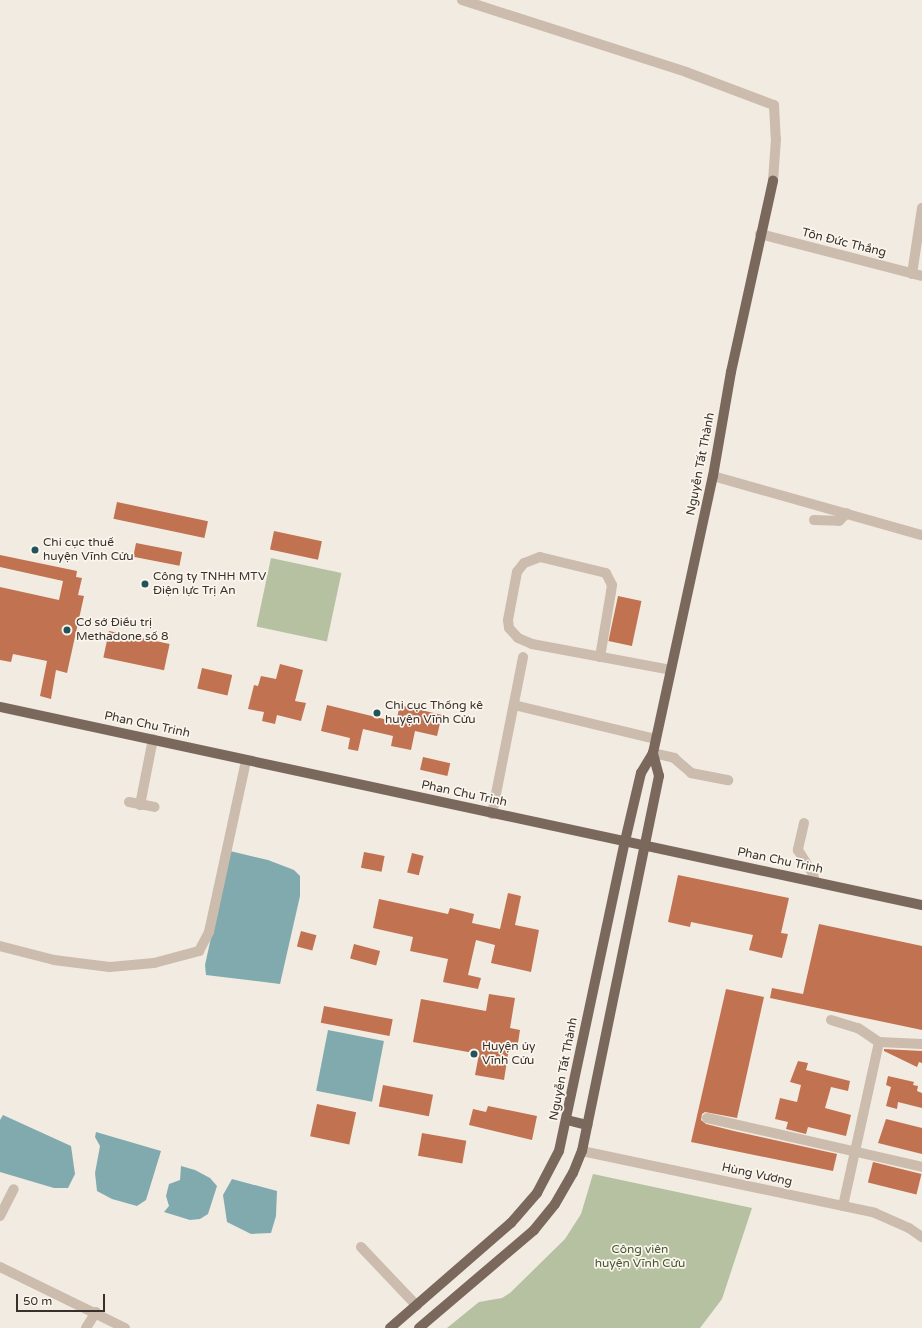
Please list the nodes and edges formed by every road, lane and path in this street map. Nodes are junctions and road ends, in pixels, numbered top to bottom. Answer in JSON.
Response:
{"nodes":[{"id":1,"x":462,"y":0,"type":"edge"},
{"id":2,"x":773,"y":180,"type":"joint"},
{"id":3,"x":922,"y":208,"type":"edge"},
{"id":4,"x":760,"y":234,"type":"junction"},
{"id":5,"x":917,"y":275,"type":"edge"},
{"id":6,"x":713,"y":476,"type":"junction"},
{"id":7,"x":847,"y":513,"type":"junction"},
{"id":8,"x":814,"y":520,"type":"dead end"},
{"id":9,"x":922,"y":535,"type":"edge"},
{"id":10,"x":523,"y":657,"type":"dead end"},
{"id":11,"x":600,"y":657,"type":"junction"},
{"id":12,"x":671,"y":670,"type":"junction"},
{"id":13,"x":514,"y":705,"type":"junction"},
{"id":14,"x":0,"y":707,"type":"edge"},
{"id":15,"x":656,"y":739,"type":"junction"},
{"id":16,"x":153,"y":740,"type":"junction"},
{"id":17,"x":653,"y":753,"type":"junction"},
{"id":18,"x":246,"y":760,"type":"junction"},
{"id":19,"x":728,"y":780,"type":"dead end"},
{"id":20,"x":129,"y":802,"type":"dead end"},
{"id":21,"x":140,"y":805,"type":"junction"},
{"id":22,"x":154,"y":807,"type":"dead end"},
{"id":23,"x":492,"y":814,"type":"junction"},
{"id":24,"x":804,"y":823,"type":"dead end"},
{"id":25,"x":625,"y":841,"type":"junction"},
{"id":26,"x":644,"y":846,"type":"junction"},
{"id":27,"x":815,"y":882,"type":"junction"},
{"id":28,"x":922,"y":905,"type":"edge"},
{"id":29,"x":0,"y":946,"type":"edge"},
{"id":30,"x":831,"y":1020,"type":"dead end"},
{"id":31,"x":879,"y":1042,"type":"junction"},
{"id":32,"x":922,"y":1044,"type":"edge"},
{"id":33,"x":707,"y":1118,"type":"dead end"},
{"id":34,"x":567,"y":1120,"type":"junction"},
{"id":35,"x":587,"y":1125,"type":"junction"},
{"id":36,"x":582,"y":1151,"type":"junction"},
{"id":37,"x":855,"y":1152,"type":"junction"},
{"id":38,"x":922,"y":1167,"type":"edge"},
{"id":39,"x":14,"y":1189,"type":"dead end"},
{"id":40,"x":843,"y":1206,"type":"junction"},
{"id":41,"x":0,"y":1216,"type":"edge"},
{"id":42,"x":922,"y":1237,"type":"edge"},
{"id":43,"x":361,"y":1247,"type":"dead end"},
{"id":44,"x":0,"y":1266,"type":"edge"},
{"id":45,"x":417,"y":1306,"type":"junction"},
{"id":46,"x":96,"y":1312,"type":"junction"},
{"id":47,"x":86,"y":1328,"type":"edge"},
{"id":48,"x":125,"y":1328,"type":"edge"},
{"id":49,"x":390,"y":1328,"type":"edge"},
{"id":50,"x":419,"y":1328,"type":"edge"}],
"edges":[{"from":1,"to":2,"type":"street"},
{"from":2,"to":4,"type":"main road","name":"Nguyễn Tất Thành"},
{"from":3,"to":5,"type":"street"},
{"from":4,"to":5,"type":"street","name":"Tôn Đức Thắng"},
{"from":4,"to":6,"type":"main road","name":"Nguyễn Tất Thành"},
{"from":6,"to":7,"type":"street"},
{"from":6,"to":12,"type":"main road","name":"Nguyễn Tất Thành"},
{"from":7,"to":8,"type":"street"},
{"from":7,"to":9,"type":"street"},
{"from":10,"to":13,"type":"street"},
{"from":11,"to":11,"type":"street"},
{"from":11,"to":12,"type":"street"},
{"from":12,"to":15,"type":"main road","name":"Nguyễn Tất Thành"},
{"from":13,"to":15,"type":"street"},
{"from":13,"to":23,"type":"street"},
{"from":14,"to":16,"type":"main road","name":"Phan Chu Trinh"},
{"from":15,"to":17,"type":"main road","name":"Nguyễn Tất Thành"},
{"from":16,"to":18,"type":"main road","name":"Phan Chu Trinh"},
{"from":16,"to":21,"type":"street"},
{"from":17,"to":19,"type":"street"},
{"from":17,"to":25,"type":"main road","name":"Nguyễn Tất Thành"},
{"from":17,"to":26,"type":"main road","name":"Nguyễn Tất Thành"},
{"from":18,"to":23,"type":"main road","name":"Phan Chu Trinh"},
{"from":18,"to":29,"type":"street"},
{"from":20,"to":21,"type":"street"},
{"from":21,"to":22,"type":"street"},
{"from":23,"to":25,"type":"main road","name":"Phan Chu Trinh"},
{"from":24,"to":27,"type":"street"},
{"from":25,"to":26,"type":"main road","name":"Phan Chu Trinh"},
{"from":25,"to":34,"type":"main road","name":"Nguyễn Tất Thành"},
{"from":26,"to":27,"type":"main road","name":"Phan Chu Trinh"},
{"from":26,"to":35,"type":"main road","name":"Nguyễn Tất Thành"},
{"from":27,"to":28,"type":"main road","name":"Phan Chu Trinh"},
{"from":30,"to":31,"type":"street"},
{"from":31,"to":32,"type":"street"},
{"from":31,"to":37,"type":"street"},
{"from":33,"to":37,"type":"street"},
{"from":34,"to":35,"type":"main road"},
{"from":34,"to":45,"type":"main road","name":"Nguyễn Tất Thành"},
{"from":35,"to":36,"type":"main road","name":"Nguyễn Tất Thành"},
{"from":36,"to":40,"type":"street","name":"Hùng Vương"},
{"from":36,"to":50,"type":"main road","name":"Nguyễn Tất Thành"},
{"from":37,"to":38,"type":"street"},
{"from":37,"to":40,"type":"street"},
{"from":39,"to":41,"type":"street"},
{"from":40,"to":42,"type":"street","name":"Hùng Vương"},
{"from":43,"to":45,"type":"street"},
{"from":44,"to":46,"type":"street"},
{"from":45,"to":49,"type":"main road","name":"Nguyễn Tất Thành"},
{"from":46,"to":47,"type":"street"},
{"from":46,"to":48,"type":"street"}]}
